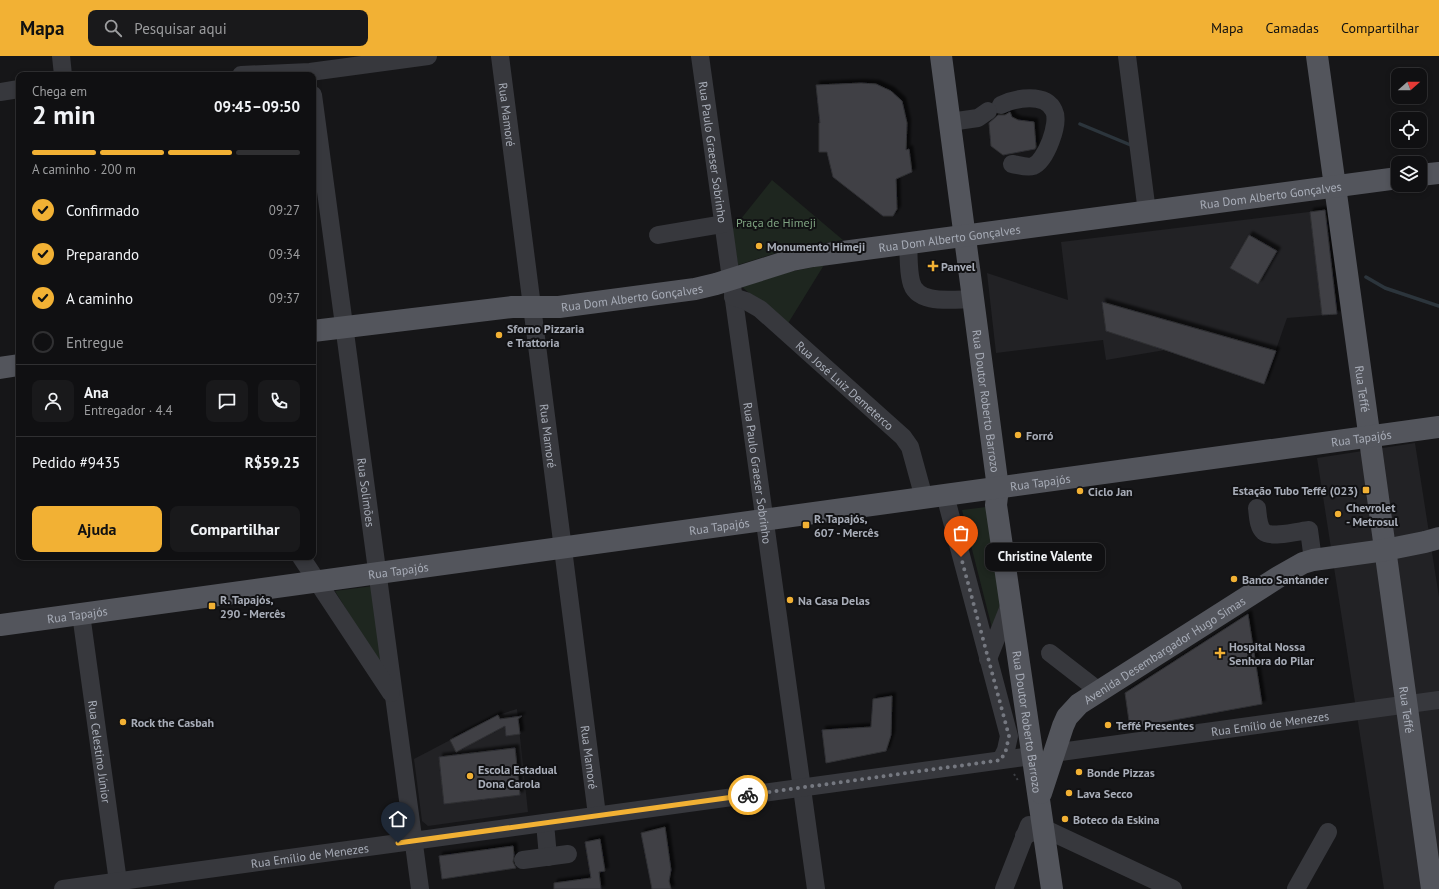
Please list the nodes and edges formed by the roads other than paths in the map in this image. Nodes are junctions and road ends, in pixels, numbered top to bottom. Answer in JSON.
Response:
{"nodes":[{"id":1,"x":61,"y":56,"type":"edge"},
{"id":2,"x":428,"y":56,"type":"edge"},
{"id":3,"x":500,"y":56,"type":"edge"},
{"id":4,"x":700,"y":56,"type":"edge"},
{"id":5,"x":941,"y":56,"type":"edge"},
{"id":6,"x":1127,"y":56,"type":"edge"},
{"id":7,"x":1317,"y":56,"type":"edge"},
{"id":8,"x":309,"y":68,"type":"edge"},
{"id":9,"x":63,"y":72,"type":"edge"},
{"id":10,"x":270,"y":72,"type":"edge"},
{"id":11,"x":16,"y":90,"type":"edge"},
{"id":12,"x":0,"y":92,"type":"edge"},
{"id":13,"x":316,"y":117,"type":"edge"},
{"id":14,"x":949,"y":117,"type":"junction"},
{"id":15,"x":1012,"y":164,"type":"dead end"},
{"id":16,"x":1439,"y":173,"type":"edge"},
{"id":17,"x":1427,"y":174,"type":"edge"},
{"id":18,"x":1391,"y":179,"type":"edge"},
{"id":19,"x":1335,"y":187,"type":"junction"},
{"id":20,"x":1147,"y":212,"type":"junction"},
{"id":21,"x":723,"y":224,"type":"junction"},
{"id":22,"x":658,"y":235,"type":"dead end"},
{"id":23,"x":965,"y":236,"type":"junction"},
{"id":24,"x":908,"y":244,"type":"junction"},
{"id":25,"x":732,"y":288,"type":"junction"},
{"id":26,"x":973,"y":300,"type":"junction"},
{"id":27,"x":532,"y":308,"type":"junction"},
{"id":28,"x":344,"y":327,"type":"junction"},
{"id":29,"x":316,"y":331,"type":"edge"},
{"id":30,"x":16,"y":366,"type":"edge"},
{"id":31,"x":0,"y":368,"type":"edge"},
{"id":32,"x":1439,"y":427,"type":"edge"},
{"id":33,"x":1370,"y":437,"type":"junction"},
{"id":34,"x":998,"y":488,"type":"junction"},
{"id":35,"x":934,"y":497,"type":"junction"},
{"id":36,"x":1257,"y":508,"type":"dead end"},
{"id":37,"x":765,"y":520,"type":"junction"},
{"id":38,"x":1439,"y":538,"type":"edge"},
{"id":39,"x":563,"y":548,"type":"junction"},
{"id":40,"x":1385,"y":550,"type":"junction"},
{"id":41,"x":303,"y":560,"type":"edge"},
{"id":42,"x":1313,"y":560,"type":"junction"},
{"id":43,"x":377,"y":573,"type":"junction"},
{"id":44,"x":318,"y":581,"type":"junction"},
{"id":45,"x":1010,"y":604,"type":"junction"},
{"id":46,"x":81,"y":614,"type":"junction"},
{"id":47,"x":0,"y":625,"type":"edge"},
{"id":48,"x":1050,"y":653,"type":"dead end"},
{"id":49,"x":988,"y":659,"type":"junction"},
{"id":50,"x":1099,"y":691,"type":"junction"},
{"id":51,"x":394,"y":698,"type":"junction"},
{"id":52,"x":1439,"y":700,"type":"edge"},
{"id":53,"x":1407,"y":704,"type":"junction"},
{"id":54,"x":1019,"y":734,"type":"junction"},
{"id":55,"x":1043,"y":754,"type":"junction"},
{"id":56,"x":1001,"y":760,"type":"junction"},
{"id":57,"x":802,"y":787,"type":"junction"},
{"id":58,"x":1039,"y":800,"type":"joint"},
{"id":59,"x":597,"y":816,"type":"junction"},
{"id":60,"x":545,"y":823,"type":"junction"},
{"id":61,"x":1034,"y":832,"type":"junction"},
{"id":62,"x":1328,"y":832,"type":"dead end"},
{"id":63,"x":413,"y":841,"type":"junction"},
{"id":64,"x":568,"y":854,"type":"dead end"},
{"id":65,"x":548,"y":857,"type":"junction"},
{"id":66,"x":523,"y":860,"type":"dead end"},
{"id":67,"x":119,"y":885,"type":"edge"},
{"id":68,"x":63,"y":889,"type":"edge"},
{"id":69,"x":420,"y":889,"type":"edge"},
{"id":70,"x":816,"y":889,"type":"edge"},
{"id":71,"x":1004,"y":889,"type":"edge"},
{"id":72,"x":1052,"y":889,"type":"edge"},
{"id":73,"x":1173,"y":889,"type":"edge"},
{"id":74,"x":1296,"y":889,"type":"edge"},
{"id":75,"x":1432,"y":889,"type":"edge"}],
"edges":[{"from":1,"to":9,"type":"street"},
{"from":2,"to":8,"type":"street"},
{"from":3,"to":27,"type":"street","name":"Rua Mamoré"},
{"from":4,"to":21,"type":"street","name":"Rua Paulo Graeser Sobrinho"},
{"from":5,"to":14,"type":"main road","name":"Rua Doutor Roberto Barrozo"},
{"from":6,"to":20,"type":"street"},
{"from":7,"to":19,"type":"main road","name":"Rua Teffé"},
{"from":8,"to":10,"type":"street"},
{"from":11,"to":12,"type":"street"},
{"from":13,"to":28,"type":"street","name":"Rua Solimões"},
{"from":14,"to":15,"type":"street"},
{"from":14,"to":23,"type":"main road","name":"Rua Doutor Roberto Barrozo"},
{"from":16,"to":17,"type":"main road"},
{"from":18,"to":19,"type":"main road","name":"Rua Dom Alberto Gonçalves"},
{"from":19,"to":20,"type":"main road","name":"Rua Dom Alberto Gonçalves"},
{"from":19,"to":33,"type":"main road","name":"Rua Teffé"},
{"from":20,"to":23,"type":"main road","name":"Rua Dom Alberto Gonçalves"},
{"from":21,"to":22,"type":"street"},
{"from":21,"to":25,"type":"street","name":"Rua Paulo Graeser Sobrinho"},
{"from":23,"to":24,"type":"main road","name":"Rua Dom Alberto Gonçalves"},
{"from":23,"to":26,"type":"main road","name":"Rua Doutor Roberto Barrozo"},
{"from":24,"to":25,"type":"main road","name":"Rua Dom Alberto Gonçalves"},
{"from":24,"to":26,"type":"street"},
{"from":25,"to":27,"type":"main road","name":"Rua Dom Alberto Gonçalves"},
{"from":25,"to":35,"type":"street","name":"Rua José Luiz Demeterco"},
{"from":25,"to":37,"type":"street","name":"Rua Paulo Graeser Sobrinho"},
{"from":26,"to":34,"type":"main road","name":"Rua Doutor Roberto Barrozo"},
{"from":27,"to":28,"type":"main road","name":"Rua Dom Alberto Gonçalves"},
{"from":27,"to":39,"type":"street","name":"Rua Mamoré"},
{"from":28,"to":29,"type":"main road","name":"Rua Dom Alberto Gonçalves"},
{"from":28,"to":43,"type":"street","name":"Rua Solimões"},
{"from":30,"to":31,"type":"main road"},
{"from":32,"to":33,"type":"main road","name":"Rua Tapajós"},
{"from":33,"to":34,"type":"main road","name":"Rua Tapajós"},
{"from":33,"to":40,"type":"main road","name":"Rua Teffé"},
{"from":34,"to":35,"type":"main road","name":"Rua Tapajós"},
{"from":34,"to":45,"type":"main road","name":"Rua Doutor Roberto Barrozo"},
{"from":35,"to":37,"type":"main road","name":"Rua Tapajós"},
{"from":35,"to":49,"type":"street","name":"Rua José Luiz Demeterco"},
{"from":36,"to":42,"type":"street"},
{"from":37,"to":39,"type":"main road","name":"Rua Tapajós"},
{"from":37,"to":57,"type":"street","name":"Rua Paulo Graeser Sobrinho"},
{"from":38,"to":40,"type":"main road","name":"Avenida Desembargador Hugo Simas"},
{"from":39,"to":43,"type":"main road","name":"Rua Tapajós"},
{"from":39,"to":59,"type":"street","name":"Rua Mamoré"},
{"from":40,"to":42,"type":"main road","name":"Avenida Desembargador Hugo Simas"},
{"from":40,"to":53,"type":"main road","name":"Rua Teffé"},
{"from":41,"to":44,"type":"street"},
{"from":42,"to":50,"type":"main road","name":"Avenida Desembargador Hugo Simas"},
{"from":43,"to":44,"type":"main road","name":"Rua Tapajós"},
{"from":43,"to":51,"type":"street","name":"Rua Solimões"},
{"from":44,"to":46,"type":"main road","name":"Rua Tapajós"},
{"from":44,"to":51,"type":"street"},
{"from":45,"to":49,"type":"street"},
{"from":45,"to":54,"type":"main road","name":"Rua Doutor Roberto Barrozo"},
{"from":46,"to":47,"type":"main road","name":"Rua Tapajós"},
{"from":46,"to":67,"type":"street","name":"Rua Celestino Júnior"},
{"from":48,"to":50,"type":"street"},
{"from":49,"to":54,"type":"street","name":"Rua José Luiz Demeterco"},
{"from":50,"to":55,"type":"main road","name":"Avenida Desembargador Hugo Simas"},
{"from":51,"to":63,"type":"street","name":"Rua Solimões"},
{"from":52,"to":53,"type":"street","name":"Rua Emílio de Menezes"},
{"from":53,"to":55,"type":"street","name":"Rua Emílio de Menezes"},
{"from":53,"to":75,"type":"main road","name":"Rua Teffé"},
{"from":54,"to":55,"type":"main road"},
{"from":54,"to":56,"type":"street"},
{"from":55,"to":56,"type":"street","name":"Rua Emílio de Menezes"},
{"from":55,"to":58,"type":"main road","name":"Avenida Desembargador Hugo Simas"},
{"from":56,"to":57,"type":"street","name":"Rua Emílio de Menezes"},
{"from":57,"to":59,"type":"street","name":"Rua Emílio de Menezes"},
{"from":57,"to":70,"type":"street","name":"Rua Paulo Graeser Sobrinho"},
{"from":58,"to":61,"type":"main road","name":"Rua Doutor Roberto Barrozo"},
{"from":59,"to":60,"type":"street","name":"Rua Emílio de Menezes"},
{"from":60,"to":63,"type":"street","name":"Rua Emílio de Menezes"},
{"from":60,"to":65,"type":"street"},
{"from":61,"to":71,"type":"street"},
{"from":61,"to":72,"type":"main road","name":"Rua Doutor Roberto Barrozo"},
{"from":61,"to":73,"type":"street"},
{"from":62,"to":74,"type":"street"},
{"from":63,"to":67,"type":"street","name":"Rua Emílio de Menezes"},
{"from":63,"to":69,"type":"street","name":"Rua Solimões"},
{"from":64,"to":65,"type":"street"},
{"from":65,"to":66,"type":"street"},
{"from":67,"to":68,"type":"street","name":"Rua Emílio de Menezes"}]}
